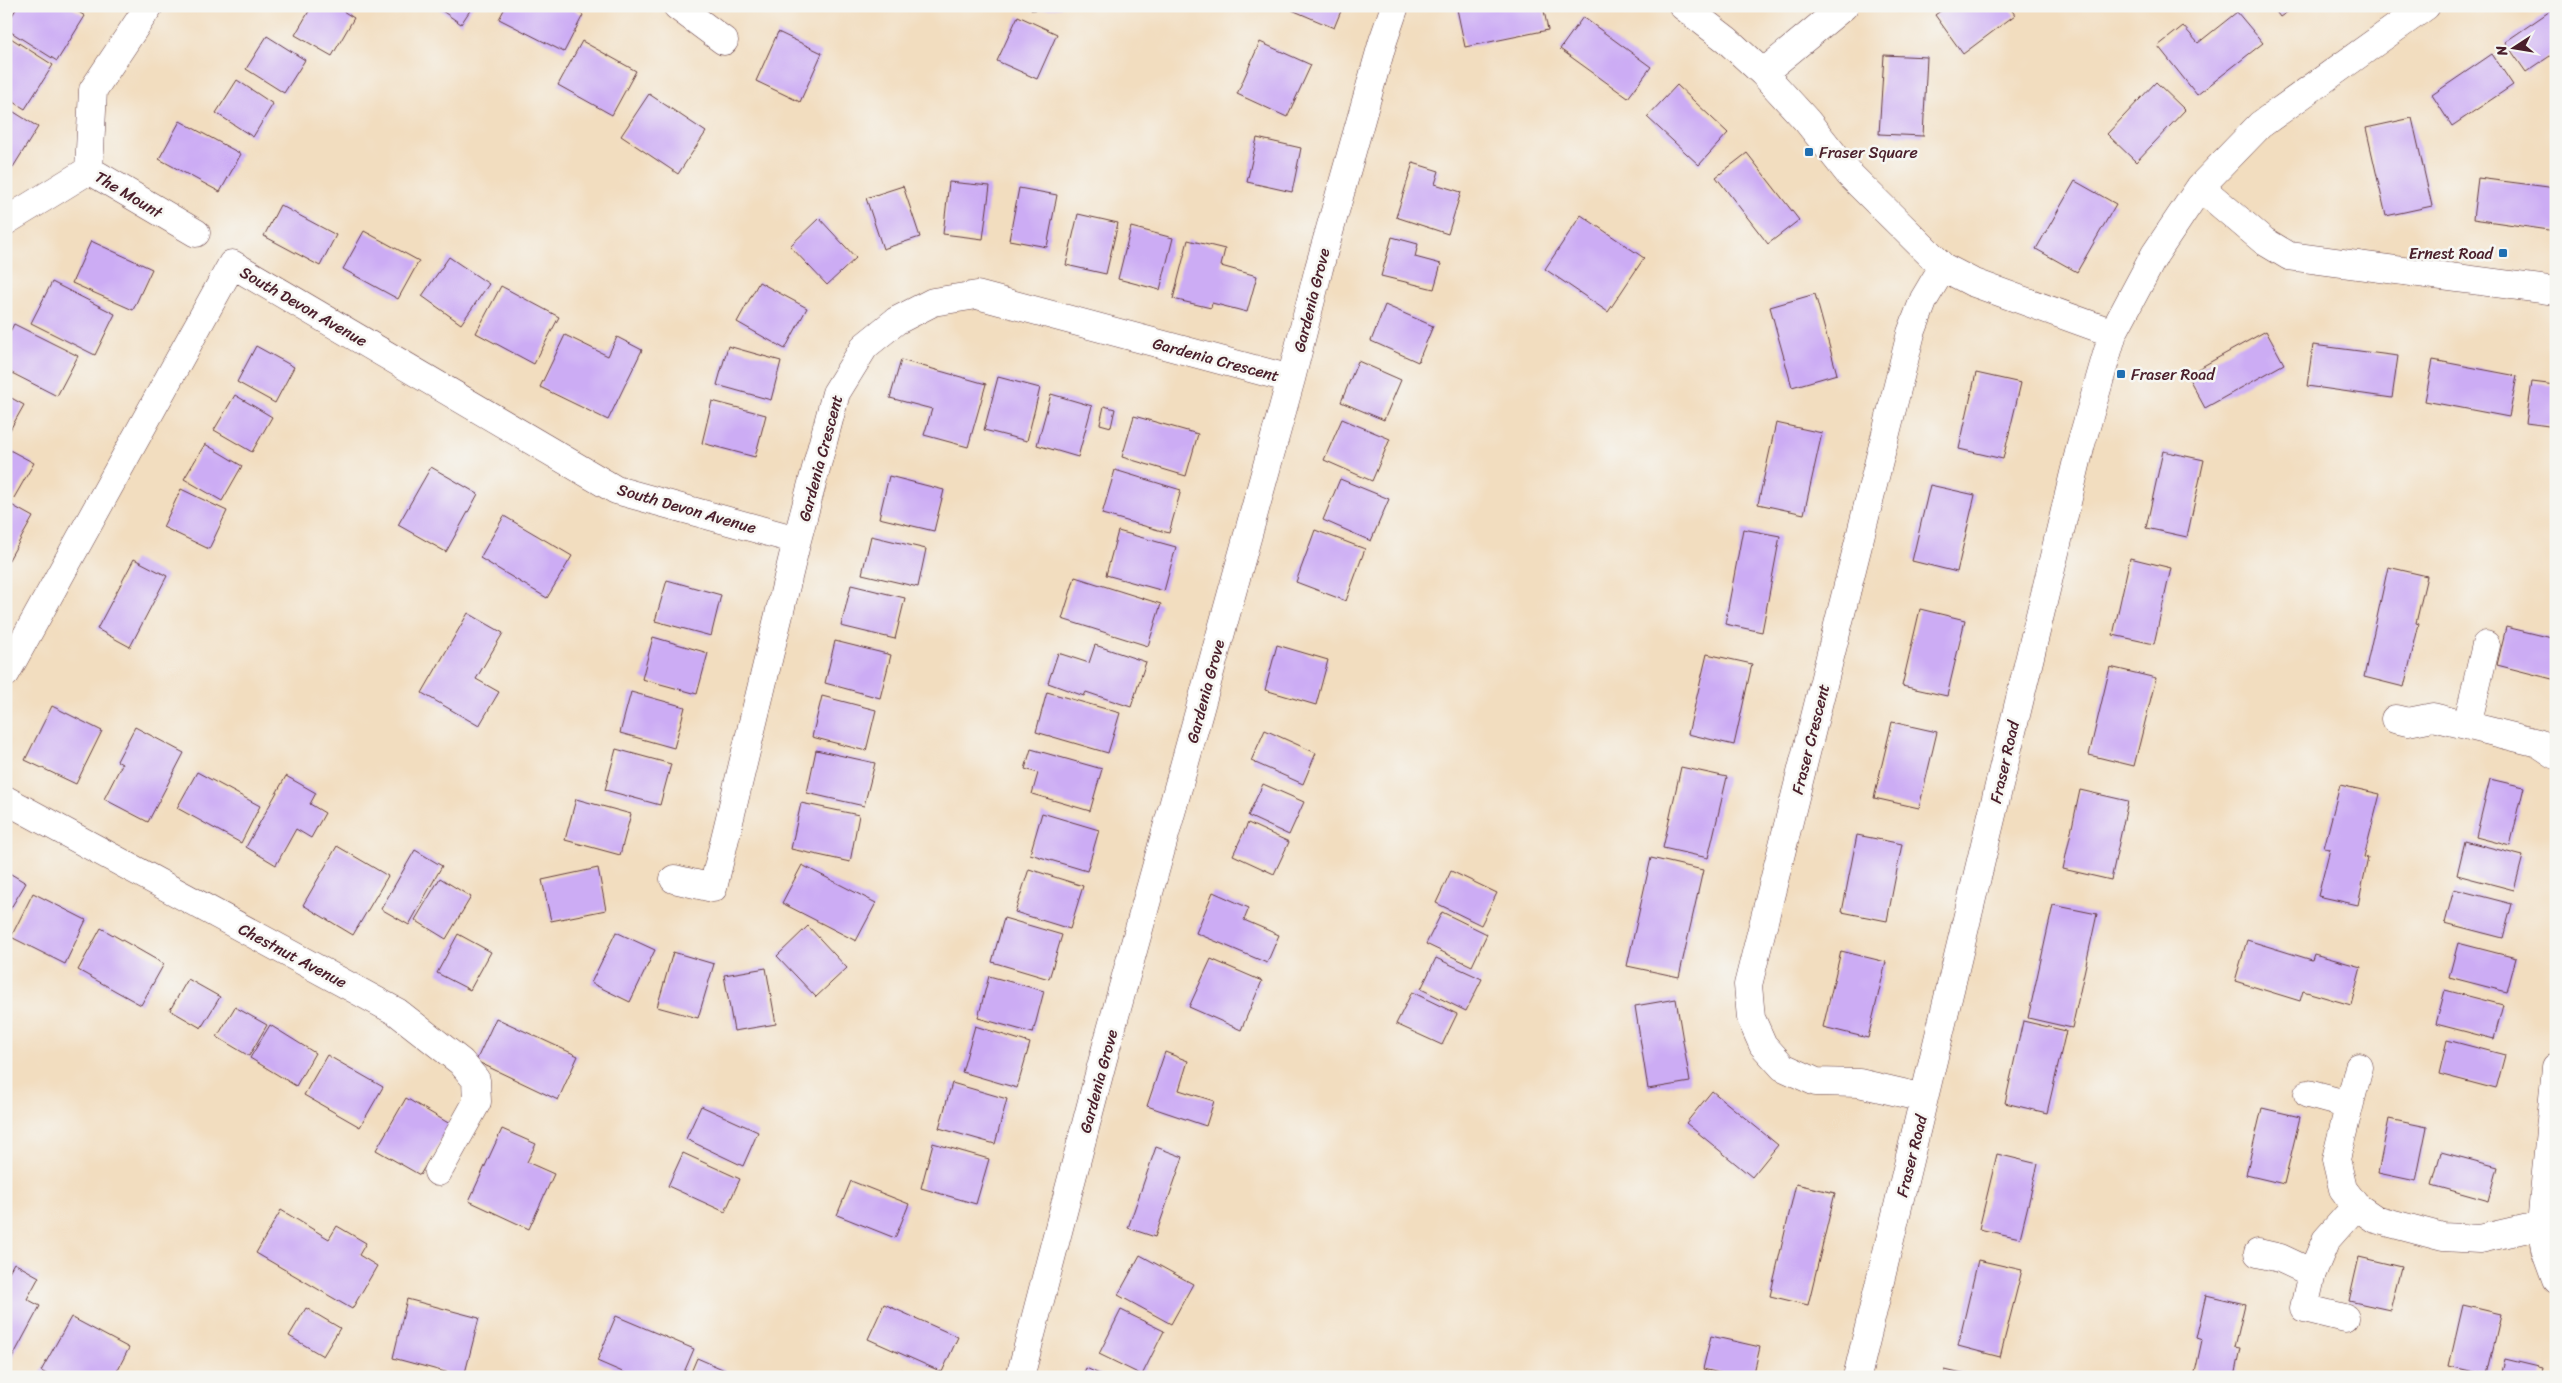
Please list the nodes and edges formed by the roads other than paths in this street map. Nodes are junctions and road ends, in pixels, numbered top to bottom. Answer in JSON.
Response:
{"nodes":[{"id":1,"x":149,"y":6,"type":"edge"},
{"id":2,"x":677,"y":6,"type":"edge"},
{"id":3,"x":1395,"y":6,"type":"edge"},
{"id":4,"x":1683,"y":6,"type":"edge"},
{"id":5,"x":1844,"y":6,"type":"edge"},
{"id":6,"x":2426,"y":6,"type":"edge"},
{"id":7,"x":724,"y":41,"type":"dead end"},
{"id":8,"x":1764,"y":74,"type":"junction"},
{"id":9,"x":89,"y":170,"type":"junction"},
{"id":10,"x":2200,"y":187,"type":"junction"},
{"id":11,"x":6,"y":221,"type":"edge"},
{"id":12,"x":196,"y":233,"type":"dead end"},
{"id":13,"x":1942,"y":267,"type":"junction"},
{"id":14,"x":2556,"y":291,"type":"edge"},
{"id":15,"x":2113,"y":333,"type":"junction"},
{"id":16,"x":1291,"y":379,"type":"junction"},
{"id":17,"x":797,"y":540,"type":"junction"},
{"id":18,"x":2486,"y":645,"type":"dead end"},
{"id":19,"x":6,"y":673,"type":"edge"},
{"id":20,"x":2395,"y":719,"type":"dead end"},
{"id":21,"x":2467,"y":725,"type":"junction"},
{"id":22,"x":2556,"y":754,"type":"edge"},
{"id":23,"x":6,"y":800,"type":"edge"},
{"id":24,"x":674,"y":880,"type":"dead end"},
{"id":25,"x":2359,"y":1067,"type":"dead end"},
{"id":26,"x":2556,"y":1067,"type":"edge"},
{"id":27,"x":2308,"y":1094,"type":"dead end"},
{"id":28,"x":1924,"y":1098,"type":"junction"},
{"id":29,"x":2349,"y":1106,"type":"junction"},
{"id":30,"x":438,"y":1172,"type":"dead end"},
{"id":31,"x":2356,"y":1206,"type":"junction"},
{"id":32,"x":2541,"y":1225,"type":"junction"},
{"id":33,"x":2258,"y":1253,"type":"dead end"},
{"id":34,"x":2312,"y":1273,"type":"junction"},
{"id":35,"x":2556,"y":1279,"type":"edge"},
{"id":36,"x":2345,"y":1318,"type":"dead end"},
{"id":37,"x":1020,"y":1377,"type":"edge"},
{"id":38,"x":1857,"y":1377,"type":"edge"}],
"edges":[{"from":1,"to":9,"type":"street","name":"The Mount"},
{"from":2,"to":7,"type":"street"},
{"from":3,"to":16,"type":"street","name":"Gardenia Grove"},
{"from":4,"to":8,"type":"street"},
{"from":5,"to":8,"type":"street"},
{"from":6,"to":10,"type":"street","name":"Fraser Road"},
{"from":8,"to":13,"type":"street"},
{"from":9,"to":11,"type":"street"},
{"from":9,"to":12,"type":"street","name":"The Mount"},
{"from":10,"to":14,"type":"street"},
{"from":10,"to":15,"type":"street","name":"Fraser Road"},
{"from":13,"to":15,"type":"street"},
{"from":13,"to":28,"type":"street","name":"Fraser Crescent"},
{"from":15,"to":28,"type":"street","name":"Fraser Road"},
{"from":16,"to":17,"type":"street","name":"Gardenia Crescent"},
{"from":16,"to":37,"type":"street","name":"Gardenia Grove"},
{"from":17,"to":19,"type":"street","name":"South Devon Avenue"},
{"from":17,"to":24,"type":"street","name":"Gardenia Crescent"},
{"from":18,"to":21,"type":"street"},
{"from":20,"to":21,"type":"street"},
{"from":21,"to":22,"type":"street"},
{"from":23,"to":30,"type":"street","name":"Chestnut Avenue"},
{"from":25,"to":29,"type":"street"},
{"from":26,"to":32,"type":"street"},
{"from":27,"to":29,"type":"street"},
{"from":28,"to":38,"type":"street","name":"Fraser Road"},
{"from":29,"to":31,"type":"street"},
{"from":31,"to":32,"type":"street"},
{"from":31,"to":34,"type":"street"},
{"from":32,"to":35,"type":"street"},
{"from":33,"to":34,"type":"street"},
{"from":34,"to":36,"type":"street"}]}
